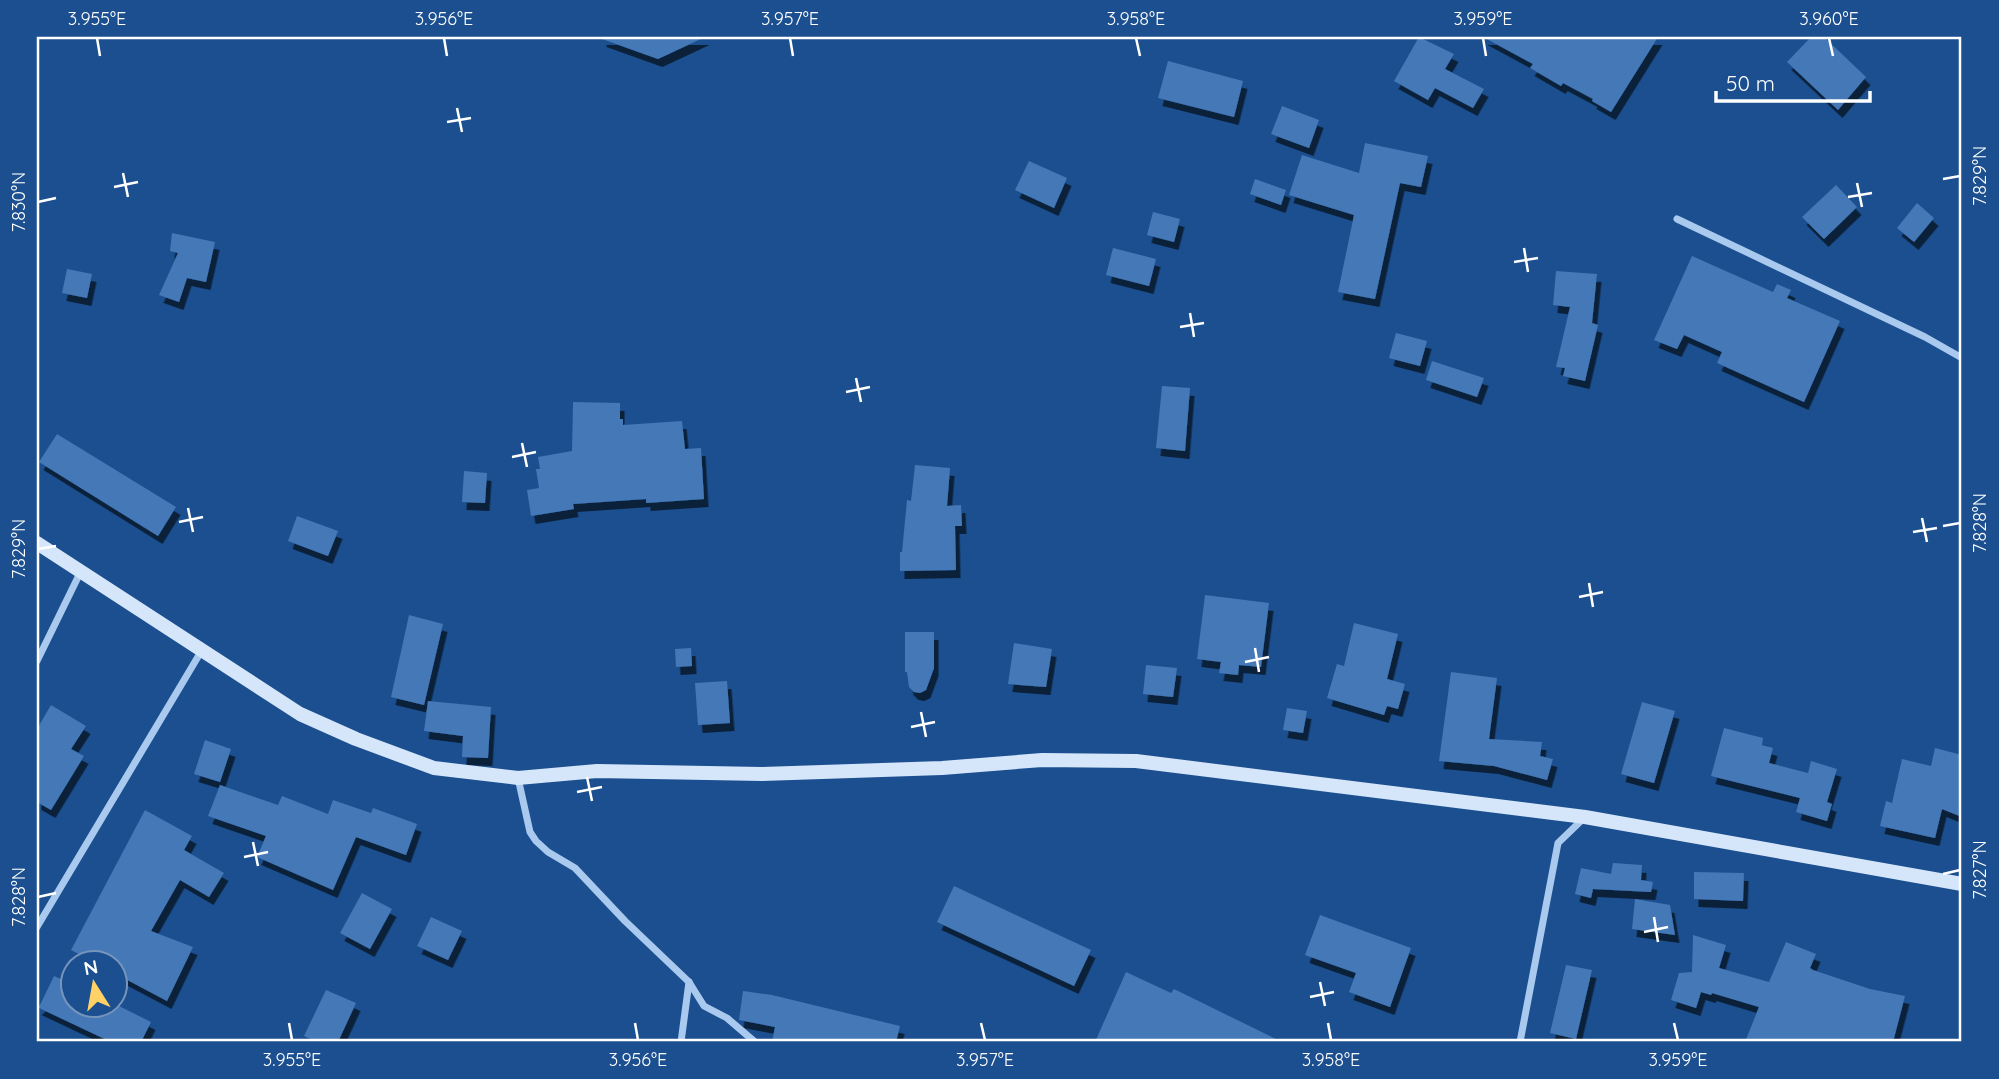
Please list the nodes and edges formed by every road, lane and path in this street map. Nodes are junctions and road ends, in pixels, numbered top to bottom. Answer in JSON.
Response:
{"nodes":[{"id":1,"x":1676,"y":219,"type":"dead end"},
{"id":2,"x":1962,"y":358,"type":"edge"},
{"id":3,"x":37,"y":543,"type":"edge"},
{"id":4,"x":81,"y":571,"type":"junction"},
{"id":5,"x":202,"y":650,"type":"junction"},
{"id":6,"x":37,"y":661,"type":"edge"},
{"id":7,"x":518,"y":778,"type":"junction"},
{"id":8,"x":1585,"y":817,"type":"junction"},
{"id":9,"x":1962,"y":884,"type":"edge"},
{"id":10,"x":37,"y":927,"type":"edge"},
{"id":11,"x":689,"y":982,"type":"junction"},
{"id":12,"x":681,"y":1042,"type":"edge"},
{"id":13,"x":755,"y":1042,"type":"edge"},
{"id":14,"x":1521,"y":1042,"type":"edge"}],
"edges":[{"from":1,"to":2,"type":"street"},
{"from":3,"to":4,"type":"main road"},
{"from":4,"to":5,"type":"main road"},
{"from":4,"to":6,"type":"street"},
{"from":5,"to":7,"type":"main road"},
{"from":5,"to":10,"type":"street"},
{"from":7,"to":8,"type":"main road"},
{"from":7,"to":11,"type":"street"},
{"from":8,"to":9,"type":"main road"},
{"from":8,"to":14,"type":"street"},
{"from":11,"to":12,"type":"street"},
{"from":11,"to":13,"type":"street"}]}
